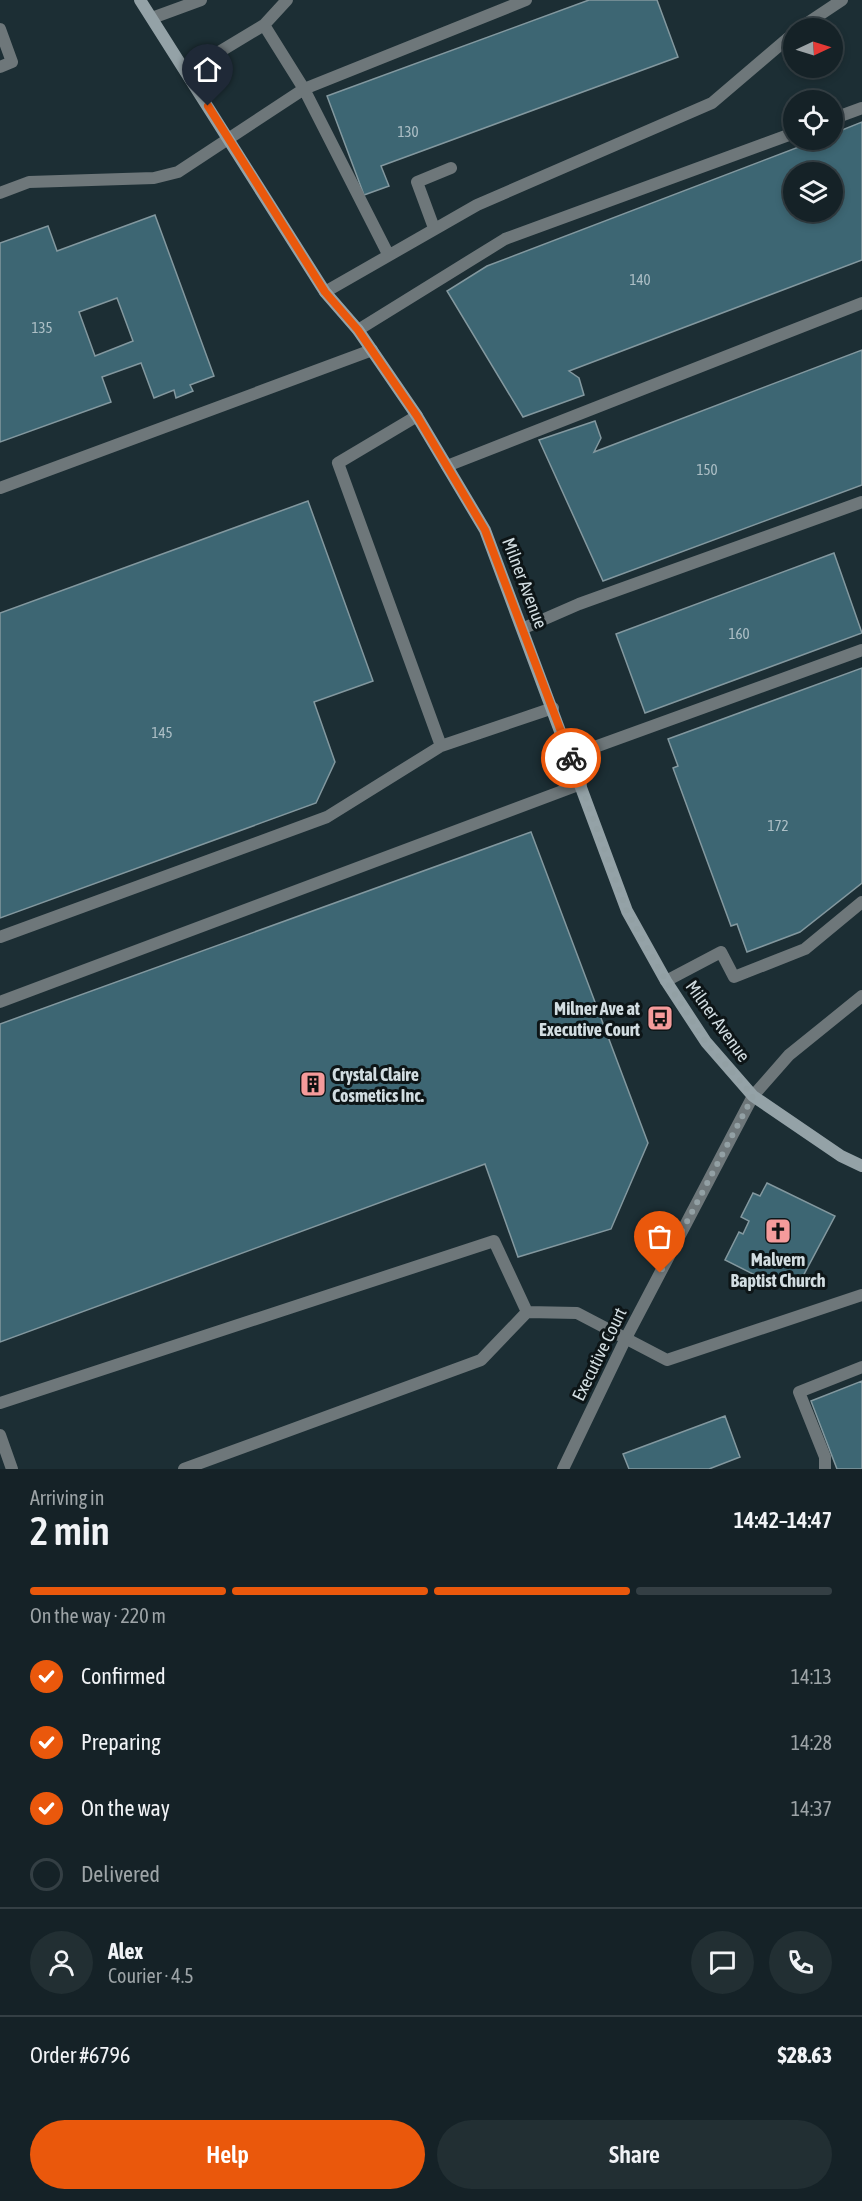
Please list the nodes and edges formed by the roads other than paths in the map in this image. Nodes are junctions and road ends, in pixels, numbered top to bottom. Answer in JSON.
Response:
{"nodes":[{"id":1,"x":140,"y":0,"type":"edge"},
{"id":2,"x":201,"y":0,"type":"edge"},
{"id":3,"x":287,"y":0,"type":"edge"},
{"id":4,"x":526,"y":0,"type":"edge"},
{"id":5,"x":842,"y":0,"type":"edge"},
{"id":6,"x":152,"y":18,"type":"junction"},
{"id":7,"x":815,"y":18,"type":"edge"},
{"id":8,"x":264,"y":25,"type":"junction"},
{"id":9,"x":0,"y":29,"type":"edge"},
{"id":10,"x":783,"y":42,"type":"edge"},
{"id":11,"x":0,"y":67,"type":"edge"},
{"id":12,"x":186,"y":72,"type":"junction"},
{"id":13,"x":304,"y":89,"type":"junction"},
{"id":14,"x":862,"y":108,"type":"edge"},
{"id":15,"x":843,"y":114,"type":"edge"},
{"id":16,"x":783,"y":137,"type":"edge"},
{"id":17,"x":229,"y":140,"type":"junction"},
{"id":18,"x":451,"y":168,"type":"dead end"},
{"id":19,"x":0,"y":193,"type":"edge"},
{"id":20,"x":434,"y":228,"type":"junction"},
{"id":21,"x":388,"y":254,"type":"junction"},
{"id":22,"x":325,"y":292,"type":"junction"},
{"id":23,"x":862,"y":303,"type":"edge"},
{"id":24,"x":358,"y":330,"type":"junction"},
{"id":25,"x":372,"y":350,"type":"junction"},
{"id":26,"x":417,"y":416,"type":"junction"},
{"id":27,"x":447,"y":466,"type":"junction"},
{"id":28,"x":0,"y":488,"type":"edge"},
{"id":29,"x":862,"y":502,"type":"edge"},
{"id":30,"x":524,"y":628,"type":"junction"},
{"id":31,"x":862,"y":650,"type":"edge"},
{"id":32,"x":553,"y":708,"type":"junction"},
{"id":33,"x":441,"y":746,"type":"junction"},
{"id":34,"x":570,"y":756,"type":"junction"},
{"id":35,"x":581,"y":784,"type":"junction"},
{"id":36,"x":862,"y":902,"type":"edge"},
{"id":37,"x":0,"y":937,"type":"edge"},
{"id":38,"x":666,"y":981,"type":"junction"},
{"id":39,"x":862,"y":996,"type":"edge"},
{"id":40,"x":0,"y":1002,"type":"edge"},
{"id":41,"x":753,"y":1096,"type":"junction"},
{"id":42,"x":862,"y":1166,"type":"edge"},
{"id":43,"x":862,"y":1295,"type":"edge"},
{"id":44,"x":527,"y":1312,"type":"junction"},
{"id":45,"x":626,"y":1338,"type":"junction"},
{"id":46,"x":862,"y":1367,"type":"edge"},
{"id":47,"x":0,"y":1403,"type":"edge"},
{"id":48,"x":0,"y":1435,"type":"edge"},
{"id":49,"x":12,"y":1469,"type":"edge"},
{"id":50,"x":184,"y":1469,"type":"edge"},
{"id":51,"x":563,"y":1469,"type":"edge"},
{"id":52,"x":825,"y":1469,"type":"edge"}],
"edges":[{"from":1,"to":6,"type":"main road","name":"Milner Avenue"},
{"from":2,"to":6,"type":"street"},
{"from":3,"to":8,"type":"street"},
{"from":4,"to":13,"type":"street"},
{"from":5,"to":7,"type":"street"},
{"from":6,"to":12,"type":"main road","name":"Milner Avenue"},
{"from":8,"to":12,"type":"street"},
{"from":8,"to":13,"type":"street"},
{"from":9,"to":11,"type":"street"},
{"from":10,"to":20,"type":"street"},
{"from":12,"to":17,"type":"main road","name":"Milner Avenue"},
{"from":13,"to":17,"type":"street"},
{"from":13,"to":21,"type":"street"},
{"from":14,"to":15,"type":"street"},
{"from":16,"to":24,"type":"street"},
{"from":17,"to":19,"type":"street"},
{"from":17,"to":22,"type":"main road","name":"Milner Avenue"},
{"from":18,"to":20,"type":"street"},
{"from":20,"to":21,"type":"street"},
{"from":21,"to":22,"type":"street"},
{"from":22,"to":24,"type":"main road","name":"Milner Avenue"},
{"from":23,"to":27,"type":"street"},
{"from":24,"to":25,"type":"main road","name":"Milner Avenue"},
{"from":25,"to":26,"type":"main road","name":"Milner Avenue"},
{"from":25,"to":28,"type":"street"},
{"from":26,"to":27,"type":"main road","name":"Milner Avenue"},
{"from":26,"to":33,"type":"street"},
{"from":27,"to":30,"type":"main road","name":"Milner Avenue"},
{"from":29,"to":30,"type":"street"},
{"from":30,"to":32,"type":"main road","name":"Milner Avenue"},
{"from":31,"to":34,"type":"street"},
{"from":32,"to":33,"type":"street"},
{"from":32,"to":34,"type":"main road","name":"Milner Avenue"},
{"from":33,"to":37,"type":"street"},
{"from":34,"to":35,"type":"main road","name":"Milner Avenue"},
{"from":35,"to":38,"type":"main road","name":"Milner Avenue"},
{"from":35,"to":40,"type":"street"},
{"from":36,"to":38,"type":"street"},
{"from":38,"to":41,"type":"main road","name":"Milner Avenue"},
{"from":39,"to":41,"type":"street","name":"Executive Court"},
{"from":41,"to":42,"type":"main road","name":"Milner Avenue"},
{"from":41,"to":45,"type":"street","name":"Executive Court"},
{"from":43,"to":45,"type":"street"},
{"from":44,"to":45,"type":"street"},
{"from":44,"to":47,"type":"street"},
{"from":44,"to":50,"type":"street"},
{"from":45,"to":51,"type":"street","name":"Executive Court"},
{"from":46,"to":52,"type":"street"},
{"from":48,"to":49,"type":"street"}]}
